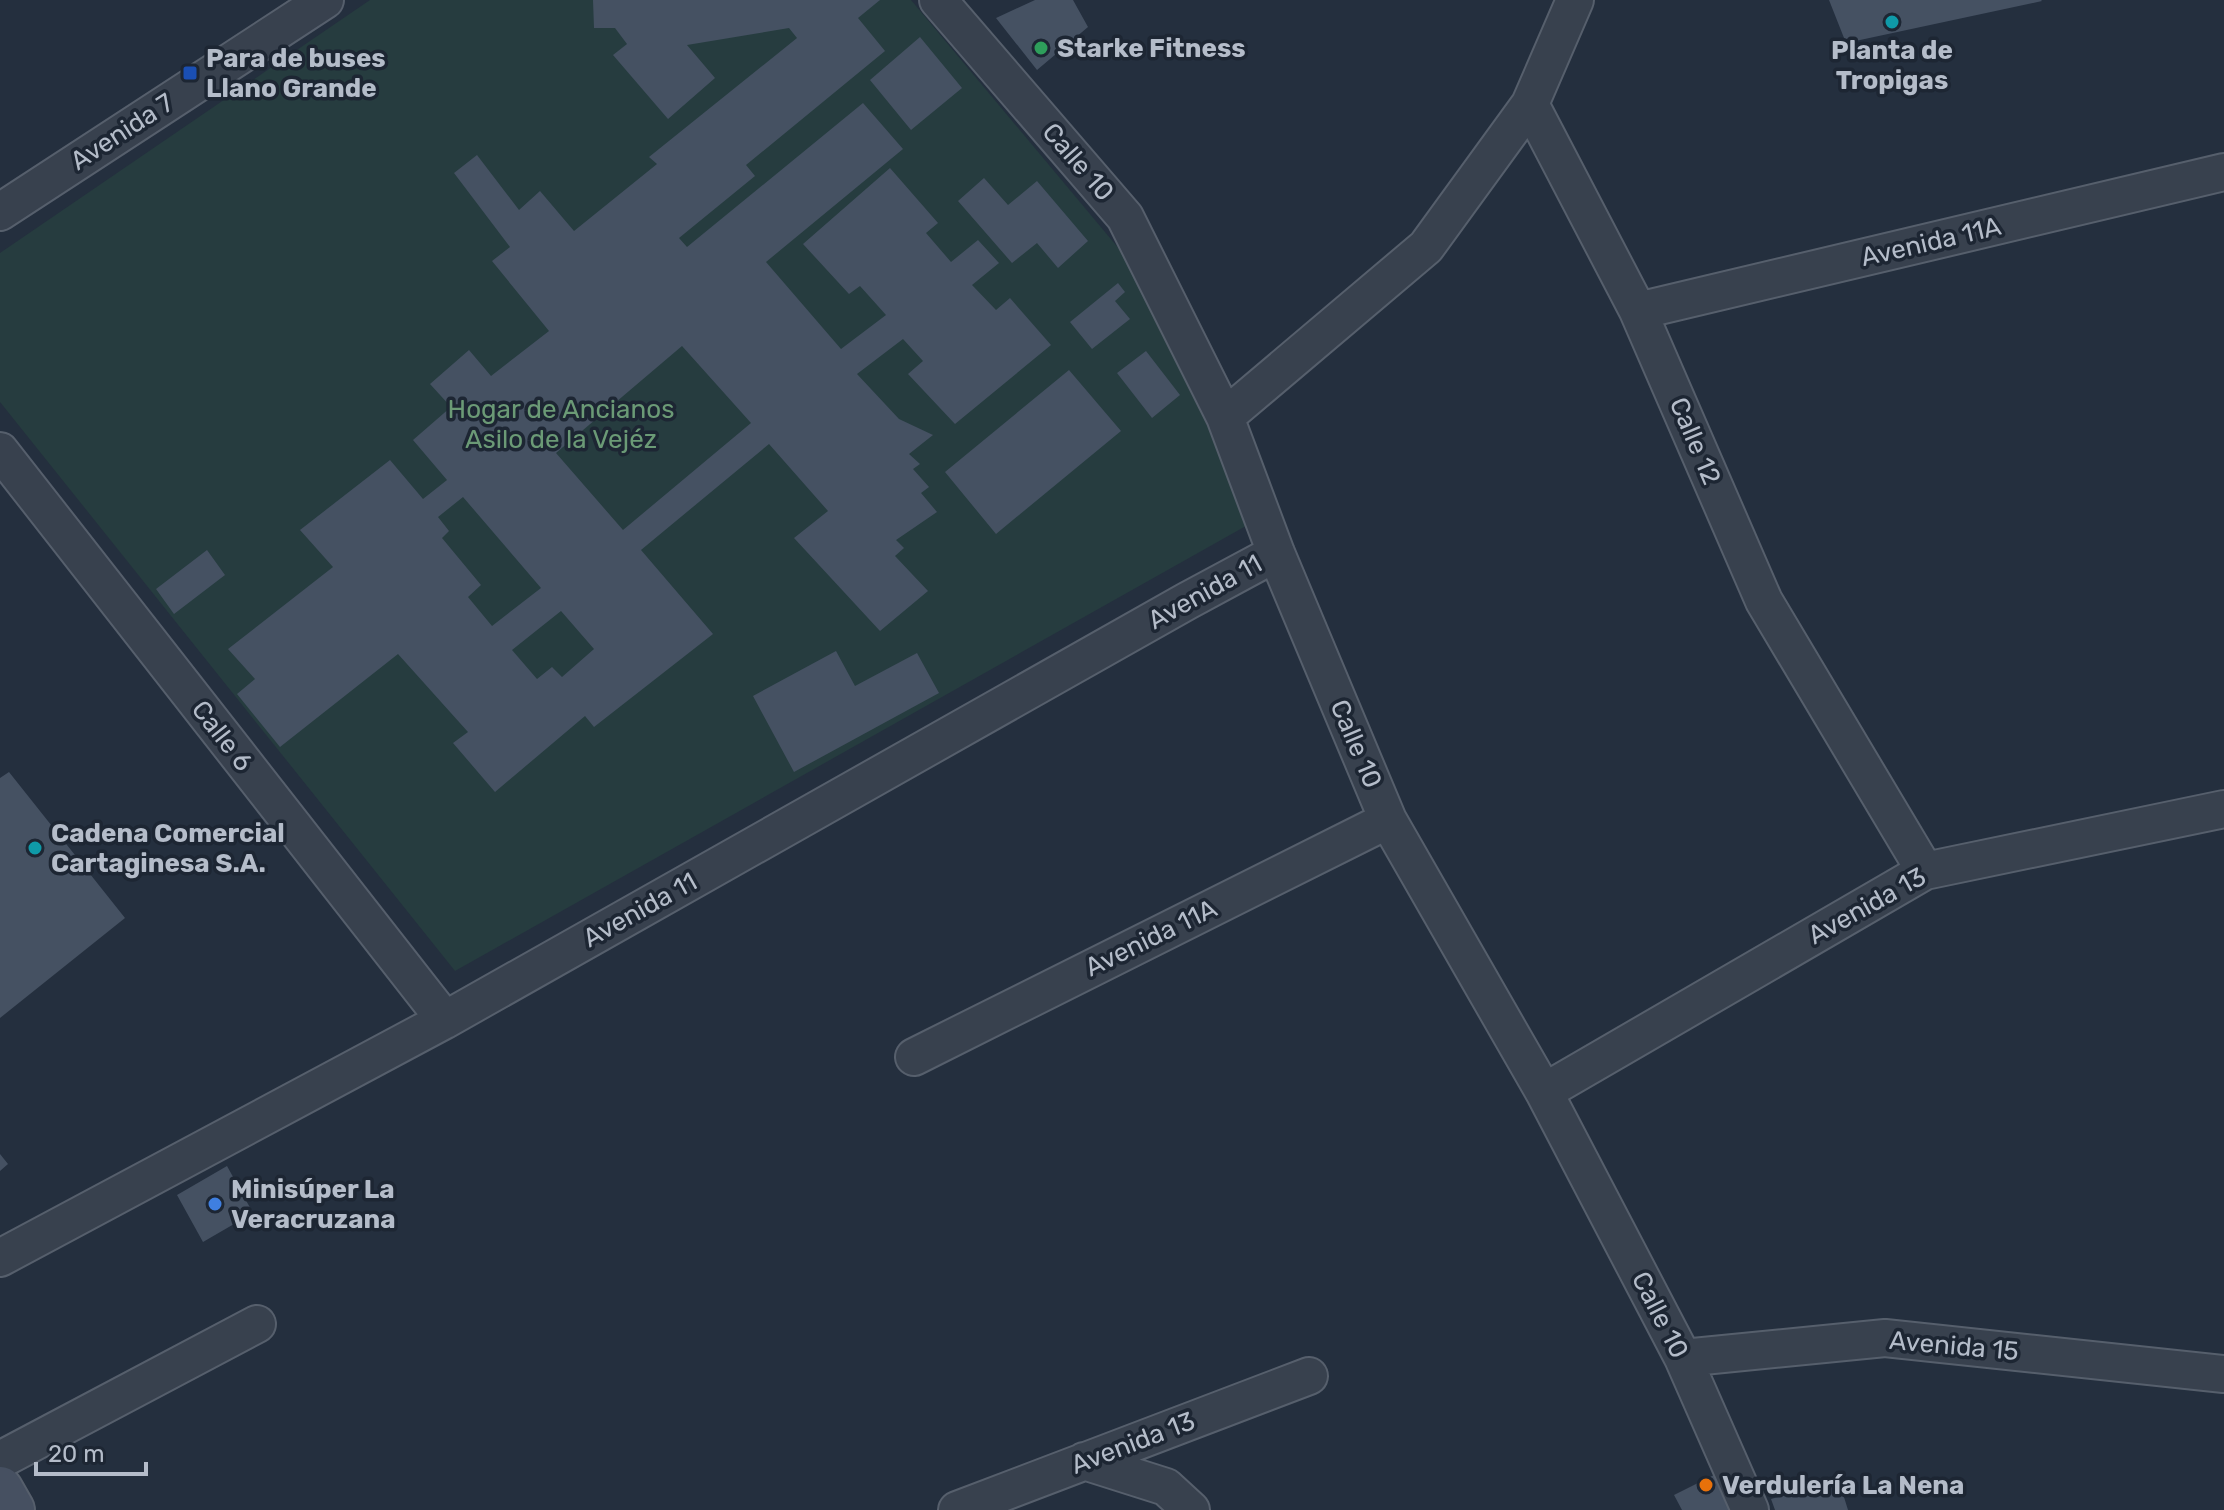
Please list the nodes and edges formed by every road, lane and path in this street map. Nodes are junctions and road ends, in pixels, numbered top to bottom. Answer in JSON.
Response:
{"nodes":[{"id":1,"x":325,"y":0,"type":"edge"},
{"id":2,"x":938,"y":0,"type":"edge"},
{"id":3,"x":1575,"y":0,"type":"edge"},
{"id":4,"x":1530,"y":104,"type":"junction"},
{"id":5,"x":2224,"y":172,"type":"edge"},
{"id":6,"x":0,"y":212,"type":"edge"},
{"id":7,"x":1638,"y":311,"type":"junction"},
{"id":8,"x":1225,"y":417,"type":"junction"},
{"id":9,"x":0,"y":451,"type":"edge"},
{"id":10,"x":1276,"y":553,"type":"junction"},
{"id":11,"x":2224,"y":809,"type":"edge"},
{"id":12,"x":1388,"y":820,"type":"junction"},
{"id":13,"x":1925,"y":871,"type":"junction"},
{"id":14,"x":445,"y":1020,"type":"junction"},
{"id":15,"x":914,"y":1057,"type":"dead end"},
{"id":16,"x":1544,"y":1092,"type":"junction"},
{"id":17,"x":0,"y":1258,"type":"edge"},
{"id":18,"x":257,"y":1324,"type":"dead end"},
{"id":19,"x":1683,"y":1358,"type":"junction"},
{"id":20,"x":2224,"y":1374,"type":"edge"},
{"id":21,"x":1309,"y":1376,"type":"dead end"},
{"id":22,"x":0,"y":1460,"type":"edge"},
{"id":23,"x":1084,"y":1461,"type":"junction"},
{"id":24,"x":0,"y":1489,"type":"edge"},
{"id":25,"x":996,"y":1504,"type":"edge"},
{"id":26,"x":12,"y":1510,"type":"edge"},
{"id":27,"x":957,"y":1510,"type":"edge"},
{"id":28,"x":1191,"y":1510,"type":"edge"},
{"id":29,"x":1750,"y":1510,"type":"edge"}],
"edges":[{"from":1,"to":6,"type":"street","name":"Avenida 7"},
{"from":2,"to":8,"type":"street","name":"Calle 10"},
{"from":3,"to":4,"type":"street"},
{"from":4,"to":7,"type":"street","name":"Calle 12"},
{"from":4,"to":8,"type":"street"},
{"from":5,"to":7,"type":"street","name":"Avenida 11A"},
{"from":7,"to":13,"type":"street","name":"Calle 12"},
{"from":8,"to":10,"type":"street","name":"Calle 10"},
{"from":9,"to":14,"type":"street","name":"Calle 6"},
{"from":10,"to":12,"type":"street","name":"Calle 10"},
{"from":10,"to":14,"type":"street","name":"Avenida 11"},
{"from":11,"to":13,"type":"street","name":"Avenida 13"},
{"from":12,"to":15,"type":"street","name":"Avenida 11A"},
{"from":12,"to":16,"type":"street","name":"Calle 10"},
{"from":13,"to":16,"type":"street","name":"Avenida 13"},
{"from":14,"to":17,"type":"street","name":"Avenida 11"},
{"from":16,"to":19,"type":"street","name":"Calle 10"},
{"from":18,"to":22,"type":"street"},
{"from":19,"to":20,"type":"street","name":"Avenida 15"},
{"from":19,"to":29,"type":"street","name":"Calle 10"},
{"from":21,"to":23,"type":"street","name":"Avenida 13"},
{"from":23,"to":25,"type":"street","name":"Avenida 13"},
{"from":23,"to":28,"type":"street"},
{"from":24,"to":26,"type":"street"},
{"from":25,"to":27,"type":"street","name":"Avenida 13"}]}
